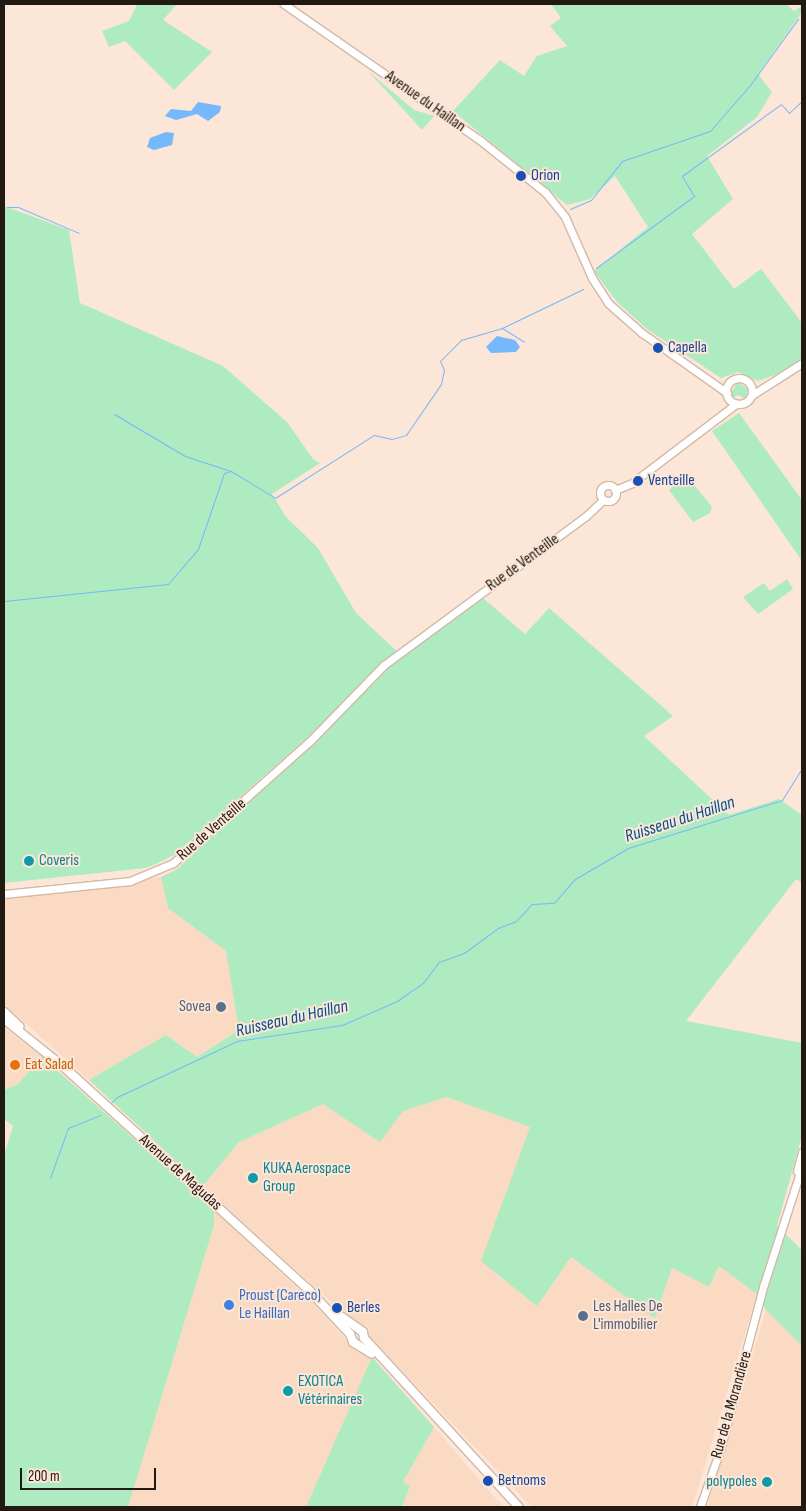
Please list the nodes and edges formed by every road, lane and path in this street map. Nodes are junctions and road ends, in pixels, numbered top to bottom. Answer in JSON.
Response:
{"nodes":[{"id":1,"x":284,"y":4,"type":"edge"},
{"id":2,"x":802,"y":363,"type":"edge"},
{"id":3,"x":711,"y":380,"type":"junction"},
{"id":4,"x":731,"y":381,"type":"junction"},
{"id":5,"x":748,"y":382,"type":"junction"},
{"id":6,"x":772,"y":382,"type":"junction"},
{"id":7,"x":752,"y":395,"type":"junction"},
{"id":8,"x":728,"y":396,"type":"junction"},
{"id":9,"x":736,"y":404,"type":"junction"},
{"id":10,"x":724,"y":414,"type":"junction"},
{"id":11,"x":615,"y":490,"type":"junction"},
{"id":12,"x":603,"y":500,"type":"junction"},
{"id":13,"x":4,"y":894,"type":"edge"},
{"id":14,"x":4,"y":1012,"type":"edge"},
{"id":15,"x":4,"y":1020,"type":"edge"},
{"id":16,"x":53,"y":1058,"type":"junction"},
{"id":17,"x":802,"y":1152,"type":"edge"},
{"id":18,"x":802,"y":1166,"type":"edge"},
{"id":19,"x":796,"y":1181,"type":"junction"},
{"id":20,"x":353,"y":1331,"type":"junction"},
{"id":21,"x":362,"y":1341,"type":"junction"},
{"id":22,"x":519,"y":1507,"type":"edge"},
{"id":23,"x":700,"y":1507,"type":"edge"}],
"edges":[{"from":1,"to":3,"type":"street","name":"Avenue du Haillan"},
{"from":2,"to":6,"type":"street"},
{"from":3,"to":4,"type":"street"},
{"from":3,"to":8,"type":"street"},
{"from":4,"to":5,"type":"street"},
{"from":4,"to":8,"type":"street"},
{"from":5,"to":6,"type":"street"},
{"from":5,"to":7,"type":"street"},
{"from":6,"to":7,"type":"street"},
{"from":7,"to":9,"type":"street"},
{"from":8,"to":9,"type":"street"},
{"from":8,"to":10,"type":"street"},
{"from":9,"to":10,"type":"street"},
{"from":10,"to":11,"type":"street"},
{"from":11,"to":12,"type":"street"},
{"from":11,"to":12,"type":"street"},
{"from":12,"to":13,"type":"street","name":"Rue de Venteille"},
{"from":14,"to":16,"type":"main road","name":"Avenue de Magudas"},
{"from":15,"to":16,"type":"main road","name":"Avenue de Magudas"},
{"from":16,"to":20,"type":"main road","name":"Avenue de Magudas"},
{"from":17,"to":19,"type":"street","name":"Rue de la Morandière"},
{"from":18,"to":19,"type":"street","name":"Rue de la Morandière"},
{"from":19,"to":23,"type":"street","name":"Rue de la Morandière"},
{"from":20,"to":21,"type":"main road"},
{"from":20,"to":21,"type":"main road"},
{"from":21,"to":22,"type":"main road"}]}
